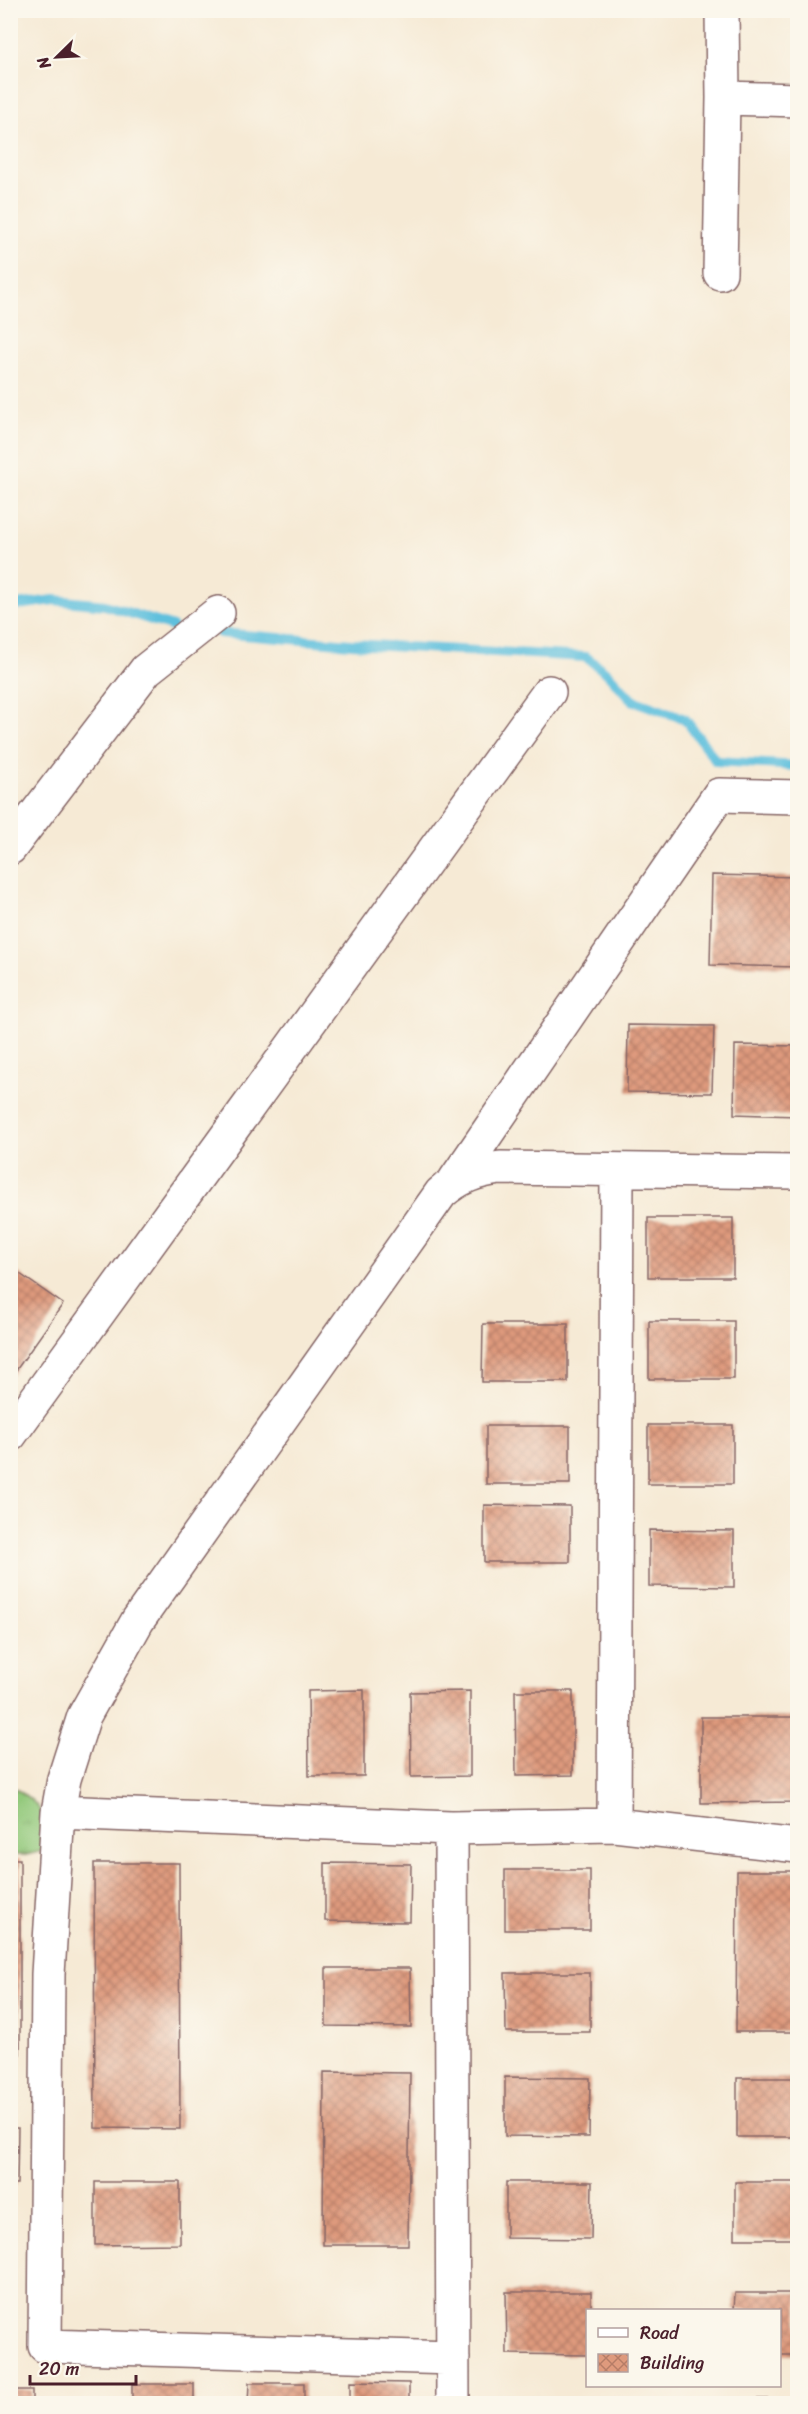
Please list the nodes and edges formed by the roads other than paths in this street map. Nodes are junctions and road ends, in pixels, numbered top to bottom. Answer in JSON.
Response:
{"nodes":[{"id":1,"x":722,"y":10,"type":"edge"},
{"id":2,"x":723,"y":98,"type":"junction"},
{"id":3,"x":798,"y":100,"type":"edge"},
{"id":4,"x":720,"y":273,"type":"dead end"},
{"id":5,"x":218,"y":613,"type":"dead end"},
{"id":6,"x":549,"y":692,"type":"dead end"},
{"id":7,"x":798,"y":797,"type":"edge"},
{"id":8,"x":10,"y":848,"type":"edge"},
{"id":9,"x":617,"y":1171,"type":"junction"},
{"id":10,"x":798,"y":1172,"type":"edge"},
{"id":11,"x":454,"y":1180,"type":"junction"},
{"id":12,"x":10,"y":1435,"type":"edge"},
{"id":13,"x":58,"y":1812,"type":"junction"},
{"id":14,"x":614,"y":1825,"type":"junction"},
{"id":15,"x":451,"y":1828,"type":"junction"},
{"id":16,"x":798,"y":1846,"type":"edge"},
{"id":17,"x":453,"y":2358,"type":"junction"},
{"id":18,"x":453,"y":2403,"type":"edge"}],
"edges":[{"from":1,"to":2,"type":"street"},
{"from":2,"to":3,"type":"street"},
{"from":2,"to":4,"type":"street"},
{"from":5,"to":8,"type":"street"},
{"from":6,"to":12,"type":"street"},
{"from":7,"to":11,"type":"street"},
{"from":9,"to":10,"type":"street"},
{"from":9,"to":11,"type":"street"},
{"from":9,"to":14,"type":"street"},
{"from":11,"to":13,"type":"street"},
{"from":13,"to":15,"type":"street"},
{"from":13,"to":17,"type":"street"},
{"from":14,"to":15,"type":"street"},
{"from":14,"to":16,"type":"street"},
{"from":15,"to":17,"type":"street"},
{"from":17,"to":18,"type":"street"}]}
